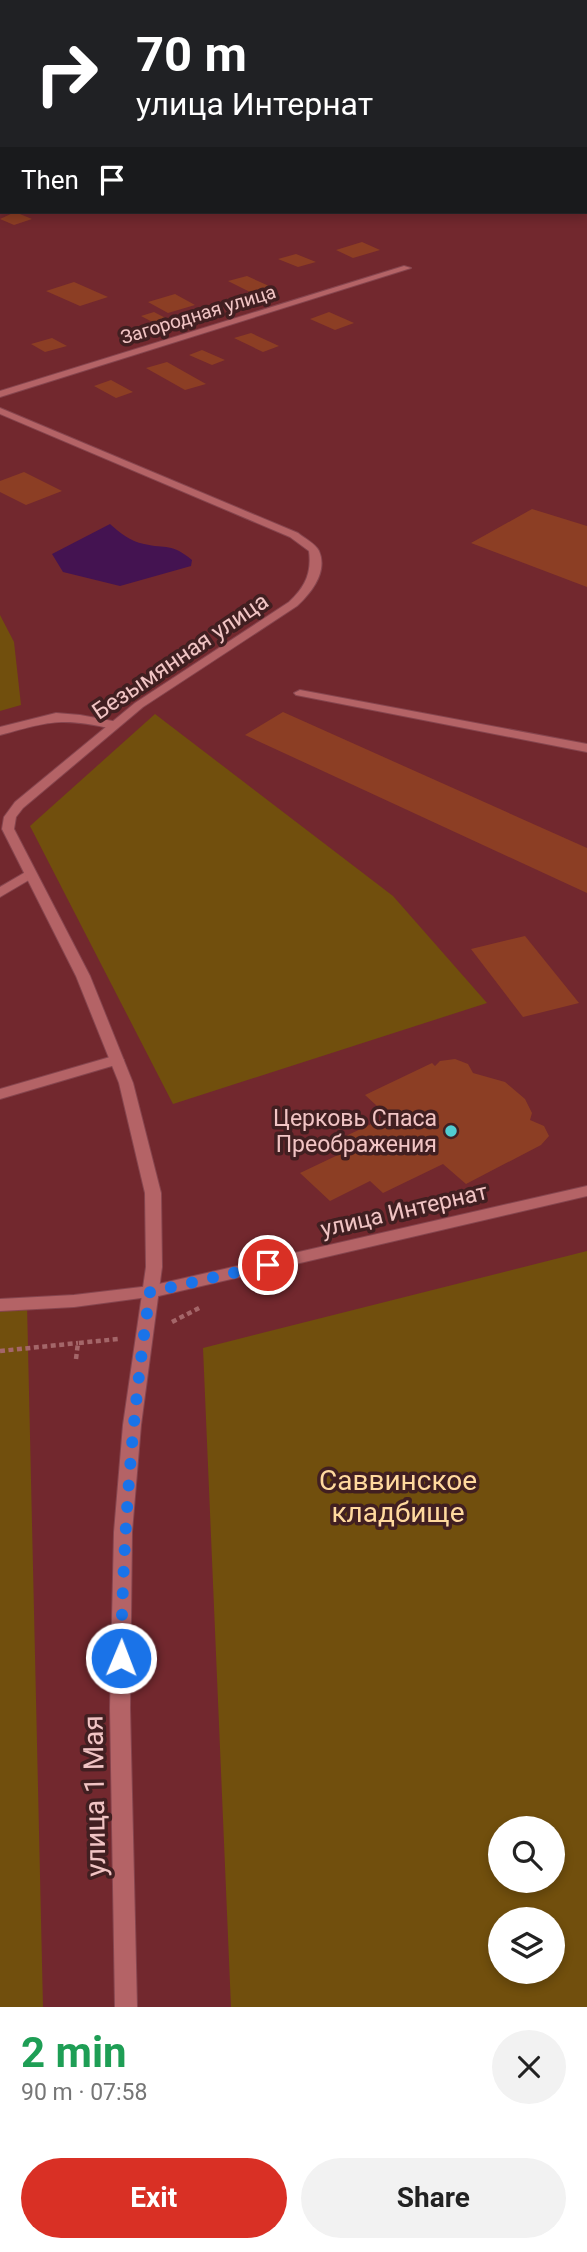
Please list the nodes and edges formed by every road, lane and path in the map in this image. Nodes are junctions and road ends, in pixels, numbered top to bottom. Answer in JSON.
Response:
{"nodes":[{"id":1,"x":407,"y":268,"type":"dead end"},
{"id":2,"x":0,"y":394,"type":"edge"},
{"id":3,"x":0,"y":411,"type":"edge"},
{"id":4,"x":300,"y":693,"type":"dead end"},
{"id":5,"x":114,"y":725,"type":"junction"},
{"id":6,"x":0,"y":731,"type":"edge"},
{"id":7,"x":587,"y":748,"type":"edge"},
{"id":8,"x":29,"y":874,"type":"junction"},
{"id":9,"x":0,"y":893,"type":"edge"},
{"id":10,"x":117,"y":1060,"type":"junction"},
{"id":11,"x":0,"y":1094,"type":"edge"},
{"id":12,"x":587,"y":1191,"type":"edge"},
{"id":13,"x":150,"y":1292,"type":"junction"},
{"id":14,"x":205,"y":1304,"type":"dead end"},
{"id":15,"x":0,"y":1305,"type":"edge"},
{"id":16,"x":143,"y":1336,"type":"junction"},
{"id":17,"x":78,"y":1343,"type":"junction"},
{"id":18,"x":0,"y":1351,"type":"edge"},
{"id":19,"x":76,"y":1359,"type":"dead end"},
{"id":20,"x":126,"y":2007,"type":"edge"}],
"edges":[{"from":1,"to":2,"type":"street","name":"Загородная улица"},
{"from":3,"to":5,"type":"street","name":"Безымянная улица"},
{"from":4,"to":7,"type":"street"},
{"from":5,"to":6,"type":"street"},
{"from":5,"to":8,"type":"street","name":"Безымянная улица"},
{"from":8,"to":9,"type":"street"},
{"from":8,"to":10,"type":"street","name":"Безымянная улица"},
{"from":10,"to":11,"type":"street"},
{"from":10,"to":13,"type":"street","name":"Безымянная улица"},
{"from":12,"to":13,"type":"street","name":"улица Интернат"},
{"from":13,"to":15,"type":"street","name":"улица Интернат"},
{"from":13,"to":16,"type":"street","name":"улица 1 Мая"},
{"from":14,"to":16,"type":"path"},
{"from":16,"to":17,"type":"path"},
{"from":16,"to":20,"type":"street","name":"улица 1 Мая"},
{"from":17,"to":18,"type":"path"},
{"from":17,"to":19,"type":"path"}]}
